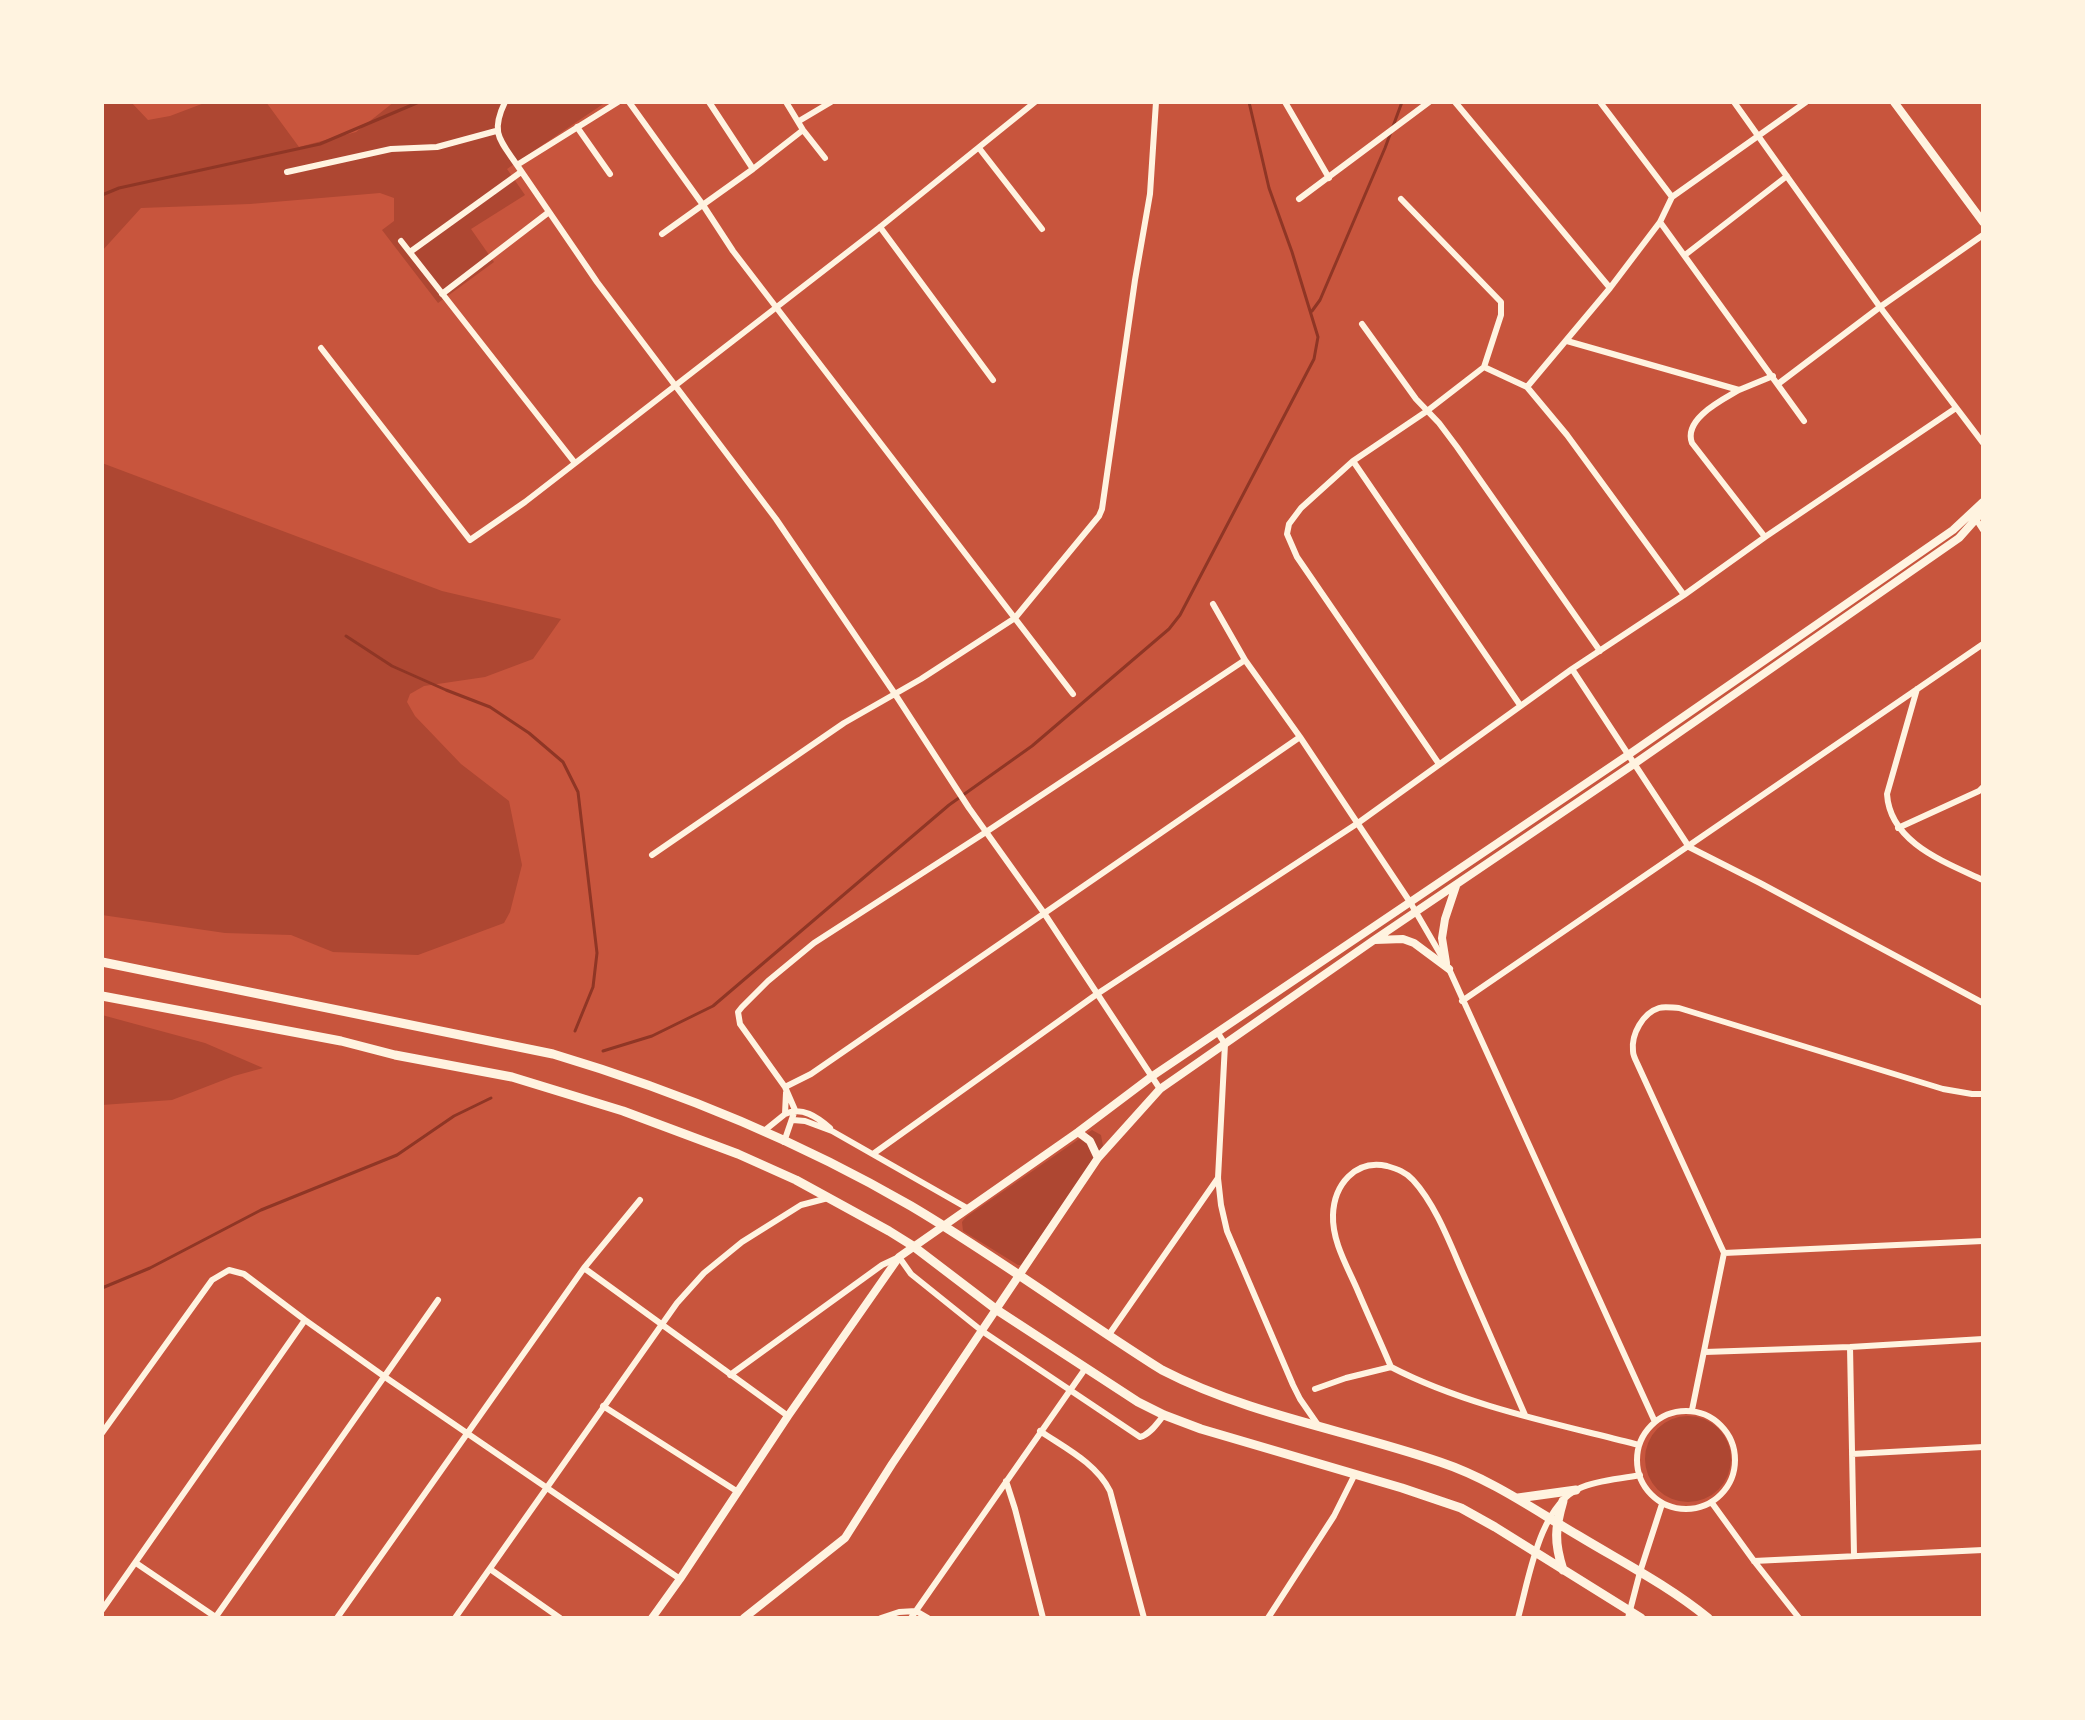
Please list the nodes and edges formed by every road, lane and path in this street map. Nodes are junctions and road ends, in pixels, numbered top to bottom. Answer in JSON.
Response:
{"nodes":[{"id":1,"x":505,"y":102,"type":"edge"},
{"id":2,"x":618,"y":102,"type":"edge"},
{"id":3,"x":629,"y":102,"type":"edge"},
{"id":4,"x":709,"y":102,"type":"edge"},
{"id":5,"x":786,"y":102,"type":"edge"},
{"id":6,"x":831,"y":102,"type":"edge"},
{"id":7,"x":1035,"y":102,"type":"edge"},
{"id":8,"x":1156,"y":102,"type":"edge"},
{"id":9,"x":1285,"y":102,"type":"edge"},
{"id":10,"x":1429,"y":102,"type":"edge"},
{"id":11,"x":1455,"y":102,"type":"edge"},
{"id":12,"x":1600,"y":102,"type":"edge"},
{"id":13,"x":1734,"y":102,"type":"edge"},
{"id":14,"x":1806,"y":102,"type":"edge"},
{"id":15,"x":1894,"y":102,"type":"edge"},
{"id":16,"x":799,"y":121,"type":"junction"},
{"id":17,"x":577,"y":127,"type":"junction"},
{"id":18,"x":803,"y":130,"type":"junction"},
{"id":19,"x":496,"y":131,"type":"junction"},
{"id":20,"x":1759,"y":135,"type":"junction"},
{"id":21,"x":979,"y":148,"type":"junction"},
{"id":22,"x":825,"y":158,"type":"dead end"},
{"id":23,"x":519,"y":169,"type":"junction"},
{"id":24,"x":753,"y":169,"type":"junction"},
{"id":25,"x":287,"y":172,"type":"dead end"},
{"id":26,"x":610,"y":174,"type":"dead end"},
{"id":27,"x":1787,"y":176,"type":"junction"},
{"id":28,"x":1329,"y":178,"type":"junction"},
{"id":29,"x":1672,"y":197,"type":"junction"},
{"id":30,"x":1299,"y":199,"type":"dead end"},
{"id":31,"x":1401,"y":199,"type":"dead end"},
{"id":32,"x":703,"y":205,"type":"junction"},
{"id":33,"x":549,"y":212,"type":"junction"},
{"id":34,"x":1660,"y":222,"type":"junction"},
{"id":35,"x":1983,"y":222,"type":"edge"},
{"id":36,"x":880,"y":227,"type":"junction"},
{"id":37,"x":1042,"y":229,"type":"dead end"},
{"id":38,"x":662,"y":234,"type":"dead end"},
{"id":39,"x":1983,"y":235,"type":"edge"},
{"id":40,"x":401,"y":241,"type":"dead end"},
{"id":41,"x":410,"y":252,"type":"junction"},
{"id":42,"x":1685,"y":255,"type":"junction"},
{"id":43,"x":1610,"y":288,"type":"junction"},
{"id":44,"x":442,"y":294,"type":"junction"},
{"id":45,"x":776,"y":306,"type":"junction"},
{"id":46,"x":1880,"y":307,"type":"junction"},
{"id":47,"x":1362,"y":324,"type":"dead end"},
{"id":48,"x":1567,"y":341,"type":"junction"},
{"id":49,"x":321,"y":348,"type":"dead end"},
{"id":50,"x":1484,"y":367,"type":"junction"},
{"id":51,"x":1773,"y":376,"type":"junction"},
{"id":52,"x":993,"y":380,"type":"dead end"},
{"id":53,"x":676,"y":384,"type":"junction"},
{"id":54,"x":1778,"y":384,"type":"junction"},
{"id":55,"x":1527,"y":387,"type":"junction"},
{"id":56,"x":1739,"y":390,"type":"junction"},
{"id":57,"x":1956,"y":408,"type":"junction"},
{"id":58,"x":1427,"y":411,"type":"junction"},
{"id":59,"x":1804,"y":421,"type":"dead end"},
{"id":60,"x":1983,"y":443,"type":"edge"},
{"id":61,"x":1353,"y":461,"type":"junction"},
{"id":62,"x":575,"y":463,"type":"junction"},
{"id":63,"x":1983,"y":502,"type":"edge"},
{"id":64,"x":1983,"y":511,"type":"edge"},
{"id":65,"x":1974,"y":516,"type":"junction"},
{"id":66,"x":1983,"y":530,"type":"edge"},
{"id":67,"x":1765,"y":537,"type":"junction"},
{"id":68,"x":1684,"y":595,"type":"junction"},
{"id":69,"x":1213,"y":604,"type":"dead end"},
{"id":70,"x":1015,"y":618,"type":"junction"},
{"id":71,"x":1983,"y":644,"type":"edge"},
{"id":72,"x":1600,"y":651,"type":"junction"},
{"id":73,"x":1245,"y":660,"type":"junction"},
{"id":74,"x":1572,"y":669,"type":"junction"},
{"id":75,"x":1917,"y":689,"type":"junction"},
{"id":76,"x":895,"y":694,"type":"junction"},
{"id":77,"x":1073,"y":694,"type":"dead end"},
{"id":78,"x":1712,"y":696,"type":"junction"},
{"id":79,"x":1520,"y":705,"type":"junction"},
{"id":80,"x":1718,"y":706,"type":"junction"},
{"id":81,"x":1300,"y":737,"type":"junction"},
{"id":82,"x":1628,"y":755,"type":"junction"},
{"id":83,"x":1439,"y":764,"type":"junction"},
{"id":84,"x":1634,"y":764,"type":"junction"},
{"id":85,"x":1983,"y":787,"type":"edge"},
{"id":86,"x":1358,"y":823,"type":"junction"},
{"id":87,"x":1898,"y":828,"type":"junction"},
{"id":88,"x":986,"y":832,"type":"junction"},
{"id":89,"x":1689,"y":847,"type":"junction"},
{"id":90,"x":652,"y":855,"type":"dead end"},
{"id":91,"x":1983,"y":880,"type":"edge"},
{"id":92,"x":1456,"y":886,"type":"junction"},
{"id":93,"x":1410,"y":902,"type":"junction"},
{"id":94,"x":1417,"y":912,"type":"junction"},
{"id":95,"x":1044,"y":913,"type":"junction"},
{"id":96,"x":1374,"y":940,"type":"junction"},
{"id":97,"x":102,"y":962,"type":"edge"},
{"id":98,"x":1448,"y":966,"type":"junction"},
{"id":99,"x":1306,"y":973,"type":"junction"},
{"id":100,"x":1312,"y":983,"type":"junction"},
{"id":101,"x":1097,"y":994,"type":"junction"},
{"id":102,"x":102,"y":996,"type":"edge"},
{"id":103,"x":1462,"y":1001,"type":"junction"},
{"id":104,"x":1983,"y":1003,"type":"edge"},
{"id":105,"x":1218,"y":1033,"type":"junction"},
{"id":106,"x":1225,"y":1044,"type":"junction"},
{"id":107,"x":1151,"y":1077,"type":"junction"},
{"id":108,"x":786,"y":1088,"type":"junction"},
{"id":109,"x":1160,"y":1089,"type":"junction"},
{"id":110,"x":1983,"y":1094,"type":"edge"},
{"id":111,"x":795,"y":1110,"type":"junction"},
{"id":112,"x":785,"y":1114,"type":"junction"},
{"id":113,"x":793,"y":1120,"type":"junction"},
{"id":114,"x":832,"y":1131,"type":"junction"},
{"id":115,"x":763,"y":1132,"type":"junction"},
{"id":116,"x":1078,"y":1132,"type":"junction"},
{"id":117,"x":784,"y":1142,"type":"junction"},
{"id":118,"x":873,"y":1154,"type":"junction"},
{"id":119,"x":1098,"y":1158,"type":"junction"},
{"id":120,"x":1218,"y":1178,"type":"junction"},
{"id":121,"x":829,"y":1197,"type":"junction"},
{"id":122,"x":640,"y":1200,"type":"dead end"},
{"id":123,"x":967,"y":1208,"type":"junction"},
{"id":124,"x":942,"y":1226,"type":"junction"},
{"id":125,"x":1983,"y":1241,"type":"edge"},
{"id":126,"x":913,"y":1246,"type":"junction"},
{"id":127,"x":1724,"y":1253,"type":"junction"},
{"id":128,"x":899,"y":1257,"type":"junction"},
{"id":129,"x":584,"y":1268,"type":"junction"},
{"id":130,"x":1018,"y":1275,"type":"junction"},
{"id":131,"x":438,"y":1300,"type":"dead end"},
{"id":132,"x":997,"y":1310,"type":"junction"},
{"id":133,"x":305,"y":1320,"type":"junction"},
{"id":134,"x":660,"y":1324,"type":"junction"},
{"id":135,"x":982,"y":1331,"type":"junction"},
{"id":136,"x":1108,"y":1336,"type":"junction"},
{"id":137,"x":1983,"y":1339,"type":"edge"},
{"id":138,"x":1850,"y":1347,"type":"junction"},
{"id":139,"x":1705,"y":1352,"type":"junction"},
{"id":140,"x":1391,"y":1367,"type":"junction"},
{"id":141,"x":1085,"y":1369,"type":"junction"},
{"id":142,"x":730,"y":1375,"type":"junction"},
{"id":143,"x":385,"y":1377,"type":"junction"},
{"id":144,"x":1070,"y":1389,"type":"junction"},
{"id":145,"x":1315,"y":1389,"type":"dead end"},
{"id":146,"x":603,"y":1406,"type":"junction"},
{"id":147,"x":1692,"y":1410,"type":"junction"},
{"id":148,"x":1164,"y":1415,"type":"junction"},
{"id":149,"x":1525,"y":1415,"type":"junction"},
{"id":150,"x":788,"y":1416,"type":"junction"},
{"id":151,"x":1655,"y":1422,"type":"junction"},
{"id":152,"x":1319,"y":1427,"type":"junction"},
{"id":153,"x":1040,"y":1431,"type":"junction"},
{"id":154,"x":102,"y":1433,"type":"edge"},
{"id":155,"x":467,"y":1433,"type":"junction"},
{"id":156,"x":1639,"y":1445,"type":"junction"},
{"id":157,"x":1983,"y":1447,"type":"edge"},
{"id":158,"x":1852,"y":1454,"type":"junction"},
{"id":159,"x":1355,"y":1474,"type":"junction"},
{"id":160,"x":1640,"y":1475,"type":"junction"},
{"id":161,"x":1006,"y":1481,"type":"junction"},
{"id":162,"x":547,"y":1487,"type":"junction"},
{"id":163,"x":1576,"y":1490,"type":"junction"},
{"id":164,"x":738,"y":1492,"type":"junction"},
{"id":165,"x":1518,"y":1498,"type":"junction"},
{"id":166,"x":1563,"y":1501,"type":"joint"},
{"id":167,"x":1712,"y":1503,"type":"junction"},
{"id":168,"x":1662,"y":1504,"type":"junction"},
{"id":169,"x":1552,"y":1521,"type":"junction"},
{"id":170,"x":1983,"y":1550,"type":"edge"},
{"id":171,"x":1536,"y":1553,"type":"junction"},
{"id":172,"x":1854,"y":1555,"type":"junction"},
{"id":173,"x":1754,"y":1561,"type":"junction"},
{"id":174,"x":136,"y":1563,"type":"junction"},
{"id":175,"x":490,"y":1569,"type":"junction"},
{"id":176,"x":1563,"y":1570,"type":"junction"},
{"id":177,"x":1640,"y":1572,"type":"junction"},
{"id":178,"x":680,"y":1579,"type":"junction"},
{"id":179,"x":102,"y":1610,"type":"edge"},
{"id":180,"x":916,"y":1611,"type":"junction"},
{"id":181,"x":1629,"y":1614,"type":"edge"},
{"id":182,"x":216,"y":1618,"type":"edge"},
{"id":183,"x":337,"y":1618,"type":"edge"},
{"id":184,"x":455,"y":1618,"type":"edge"},
{"id":185,"x":560,"y":1618,"type":"edge"},
{"id":186,"x":652,"y":1618,"type":"edge"},
{"id":187,"x":744,"y":1618,"type":"edge"},
{"id":188,"x":881,"y":1618,"type":"edge"},
{"id":189,"x":911,"y":1618,"type":"edge"},
{"id":190,"x":928,"y":1618,"type":"edge"},
{"id":191,"x":1043,"y":1618,"type":"edge"},
{"id":192,"x":1144,"y":1618,"type":"edge"},
{"id":193,"x":1268,"y":1618,"type":"edge"},
{"id":194,"x":1518,"y":1618,"type":"edge"},
{"id":195,"x":1641,"y":1618,"type":"edge"},
{"id":196,"x":1708,"y":1618,"type":"edge"},
{"id":197,"x":1799,"y":1618,"type":"edge"}],
"edges":[{"from":1,"to":19,"type":"street"},
{"from":2,"to":17,"type":"street"},
{"from":3,"to":32,"type":"street"},
{"from":4,"to":24,"type":"street"},
{"from":5,"to":16,"type":"street"},
{"from":6,"to":16,"type":"street"},
{"from":7,"to":21,"type":"street"},
{"from":8,"to":70,"type":"street"},
{"from":9,"to":28,"type":"street"},
{"from":10,"to":28,"type":"street"},
{"from":11,"to":43,"type":"street"},
{"from":12,"to":29,"type":"street"},
{"from":13,"to":20,"type":"street"},
{"from":14,"to":20,"type":"street"},
{"from":15,"to":35,"type":"street"},
{"from":16,"to":18,"type":"street"},
{"from":17,"to":23,"type":"street"},
{"from":17,"to":26,"type":"street"},
{"from":18,"to":22,"type":"street"},
{"from":18,"to":24,"type":"street"},
{"from":19,"to":23,"type":"street"},
{"from":19,"to":25,"type":"street"},
{"from":20,"to":27,"type":"street"},
{"from":20,"to":29,"type":"street"},
{"from":21,"to":36,"type":"street"},
{"from":21,"to":37,"type":"street"},
{"from":23,"to":33,"type":"street"},
{"from":23,"to":41,"type":"street"},
{"from":24,"to":32,"type":"street"},
{"from":27,"to":42,"type":"street"},
{"from":27,"to":46,"type":"street"},
{"from":28,"to":30,"type":"street"},
{"from":29,"to":34,"type":"street"},
{"from":31,"to":50,"type":"street"},
{"from":32,"to":38,"type":"street"},
{"from":32,"to":45,"type":"street"},
{"from":33,"to":44,"type":"street"},
{"from":33,"to":53,"type":"street"},
{"from":34,"to":42,"type":"street"},
{"from":34,"to":43,"type":"street"},
{"from":36,"to":45,"type":"street"},
{"from":36,"to":52,"type":"street"},
{"from":39,"to":46,"type":"street"},
{"from":40,"to":41,"type":"street"},
{"from":41,"to":44,"type":"street"},
{"from":42,"to":51,"type":"street"},
{"from":43,"to":48,"type":"street"},
{"from":44,"to":62,"type":"street"},
{"from":45,"to":53,"type":"street"},
{"from":45,"to":70,"type":"street"},
{"from":46,"to":54,"type":"street"},
{"from":46,"to":57,"type":"street"},
{"from":47,"to":58,"type":"street"},
{"from":48,"to":55,"type":"street"},
{"from":48,"to":56,"type":"street"},
{"from":49,"to":62,"type":"street"},
{"from":50,"to":55,"type":"street"},
{"from":50,"to":58,"type":"street"},
{"from":51,"to":54,"type":"street"},
{"from":51,"to":56,"type":"street"},
{"from":53,"to":62,"type":"street"},
{"from":53,"to":76,"type":"street"},
{"from":54,"to":59,"type":"street"},
{"from":55,"to":68,"type":"street"},
{"from":56,"to":67,"type":"street"},
{"from":57,"to":60,"type":"street"},
{"from":57,"to":67,"type":"street"},
{"from":58,"to":61,"type":"street"},
{"from":58,"to":72,"type":"street"},
{"from":61,"to":79,"type":"street"},
{"from":61,"to":83,"type":"street"},
{"from":63,"to":65,"type":"street"},
{"from":64,"to":65,"type":"street"},
{"from":65,"to":66,"type":"street"},
{"from":65,"to":78,"type":"street"},
{"from":65,"to":80,"type":"street"},
{"from":67,"to":68,"type":"street"},
{"from":68,"to":72,"type":"street"},
{"from":69,"to":73,"type":"street"},
{"from":70,"to":76,"type":"street"},
{"from":70,"to":77,"type":"street"},
{"from":71,"to":75,"type":"street"},
{"from":72,"to":74,"type":"street"},
{"from":73,"to":81,"type":"street"},
{"from":73,"to":88,"type":"street"},
{"from":74,"to":79,"type":"street"},
{"from":74,"to":82,"type":"street"},
{"from":75,"to":87,"type":"street"},
{"from":75,"to":89,"type":"street"},
{"from":76,"to":88,"type":"street"},
{"from":76,"to":90,"type":"street"},
{"from":78,"to":80,"type":"street"},
{"from":78,"to":82,"type":"street"},
{"from":79,"to":83,"type":"street"},
{"from":80,"to":84,"type":"street"},
{"from":81,"to":86,"type":"street"},
{"from":81,"to":95,"type":"street"},
{"from":82,"to":84,"type":"street"},
{"from":82,"to":93,"type":"street"},
{"from":83,"to":86,"type":"street"},
{"from":84,"to":89,"type":"street"},
{"from":84,"to":92,"type":"street"},
{"from":85,"to":87,"type":"street"},
{"from":86,"to":93,"type":"street"},
{"from":86,"to":101,"type":"street"},
{"from":87,"to":91,"type":"street"},
{"from":88,"to":95,"type":"street"},
{"from":88,"to":108,"type":"street"},
{"from":89,"to":103,"type":"street"},
{"from":89,"to":104,"type":"street"},
{"from":92,"to":94,"type":"street"},
{"from":92,"to":98,"type":"street"},
{"from":93,"to":94,"type":"street"},
{"from":93,"to":99,"type":"street"},
{"from":94,"to":96,"type":"street"},
{"from":94,"to":98,"type":"street"},
{"from":95,"to":101,"type":"street"},
{"from":95,"to":108,"type":"street"},
{"from":96,"to":98,"type":"street"},
{"from":96,"to":100,"type":"street"},
{"from":97,"to":115,"type":"main road"},
{"from":98,"to":103,"type":"street"},
{"from":99,"to":100,"type":"street"},
{"from":99,"to":105,"type":"street"},
{"from":100,"to":106,"type":"street"},
{"from":101,"to":107,"type":"street"},
{"from":101,"to":118,"type":"street"},
{"from":102,"to":121,"type":"main road"},
{"from":103,"to":151,"type":"street"},
{"from":105,"to":106,"type":"street"},
{"from":105,"to":107,"type":"street"},
{"from":106,"to":109,"type":"street"},
{"from":106,"to":120,"type":"street"},
{"from":107,"to":109,"type":"street"},
{"from":107,"to":116,"type":"street"},
{"from":108,"to":111,"type":"street"},
{"from":108,"to":112,"type":"street"},
{"from":109,"to":119,"type":"street"},
{"from":110,"to":127,"type":"street"},
{"from":111,"to":112,"type":"street"},
{"from":111,"to":113,"type":"street"},
{"from":111,"to":114,"type":"street"},
{"from":112,"to":115,"type":"street"},
{"from":113,"to":114,"type":"street"},
{"from":113,"to":117,"type":"street"},
{"from":114,"to":118,"type":"street"},
{"from":115,"to":117,"type":"main road"},
{"from":116,"to":119,"type":"street"},
{"from":116,"to":123,"type":"street"},
{"from":117,"to":124,"type":"main road"},
{"from":118,"to":123,"type":"street"},
{"from":119,"to":130,"type":"street"},
{"from":120,"to":136,"type":"street"},
{"from":120,"to":152,"type":"street"},
{"from":121,"to":126,"type":"main road"},
{"from":121,"to":134,"type":"street"},
{"from":122,"to":129,"type":"street"},
{"from":123,"to":124,"type":"street"},
{"from":124,"to":126,"type":"street"},
{"from":124,"to":130,"type":"main road"},
{"from":125,"to":127,"type":"street"},
{"from":126,"to":128,"type":"street"},
{"from":126,"to":132,"type":"main road"},
{"from":127,"to":139,"type":"street"},
{"from":128,"to":135,"type":"street"},
{"from":128,"to":142,"type":"street"},
{"from":128,"to":150,"type":"street"},
{"from":129,"to":134,"type":"street"},
{"from":129,"to":155,"type":"street"},
{"from":130,"to":132,"type":"street"},
{"from":130,"to":136,"type":"main road"},
{"from":131,"to":143,"type":"street"},
{"from":132,"to":135,"type":"street"},
{"from":132,"to":141,"type":"main road"},
{"from":133,"to":143,"type":"street"},
{"from":133,"to":154,"type":"street"},
{"from":133,"to":174,"type":"street"},
{"from":134,"to":142,"type":"street"},
{"from":134,"to":146,"type":"street"},
{"from":135,"to":144,"type":"street"},
{"from":135,"to":187,"type":"street"},
{"from":136,"to":152,"type":"main road"},
{"from":137,"to":138,"type":"street"},
{"from":138,"to":139,"type":"street"},
{"from":138,"to":158,"type":"street"},
{"from":139,"to":147,"type":"street"},
{"from":140,"to":145,"type":"street"},
{"from":140,"to":149,"type":"street"},
{"from":140,"to":149,"type":"street"},
{"from":141,"to":144,"type":"street"},
{"from":141,"to":148,"type":"main road"},
{"from":142,"to":150,"type":"street"},
{"from":143,"to":155,"type":"street"},
{"from":143,"to":182,"type":"street"},
{"from":144,"to":148,"type":"street"},
{"from":144,"to":153,"type":"street"},
{"from":146,"to":162,"type":"street"},
{"from":146,"to":164,"type":"street"},
{"from":147,"to":151,"type":"street"},
{"from":147,"to":167,"type":"street"},
{"from":148,"to":159,"type":"main road"},
{"from":149,"to":156,"type":"street"},
{"from":150,"to":164,"type":"street"},
{"from":151,"to":156,"type":"street"},
{"from":152,"to":165,"type":"main road"},
{"from":153,"to":161,"type":"street"},
{"from":153,"to":192,"type":"street"},
{"from":155,"to":162,"type":"street"},
{"from":155,"to":183,"type":"street"},
{"from":156,"to":160,"type":"street"},
{"from":157,"to":158,"type":"street"},
{"from":158,"to":172,"type":"street"},
{"from":159,"to":171,"type":"main road"},
{"from":159,"to":193,"type":"street"},
{"from":160,"to":163,"type":"street"},
{"from":160,"to":168,"type":"street"},
{"from":161,"to":180,"type":"street"},
{"from":161,"to":191,"type":"street"},
{"from":162,"to":175,"type":"street"},
{"from":162,"to":178,"type":"street"},
{"from":163,"to":165,"type":"main road"},
{"from":163,"to":166,"type":"street"},
{"from":164,"to":178,"type":"street"},
{"from":165,"to":169,"type":"main road"},
{"from":166,"to":169,"type":"main road"},
{"from":167,"to":168,"type":"street"},
{"from":167,"to":173,"type":"street"},
{"from":168,"to":177,"type":"street"},
{"from":169,"to":171,"type":"street"},
{"from":169,"to":176,"type":"main road"},
{"from":169,"to":177,"type":"main road"},
{"from":170,"to":172,"type":"street"},
{"from":171,"to":176,"type":"main road"},
{"from":171,"to":194,"type":"street"},
{"from":172,"to":173,"type":"street"},
{"from":173,"to":197,"type":"street"},
{"from":174,"to":179,"type":"street"},
{"from":174,"to":182,"type":"street"},
{"from":175,"to":184,"type":"street"},
{"from":175,"to":185,"type":"street"},
{"from":176,"to":181,"type":"main road"},
{"from":177,"to":181,"type":"street"},
{"from":177,"to":196,"type":"main road"},
{"from":178,"to":186,"type":"street"},
{"from":180,"to":188,"type":"street"},
{"from":180,"to":189,"type":"street"},
{"from":180,"to":190,"type":"street"},
{"from":181,"to":195,"type":"main road"}]}
